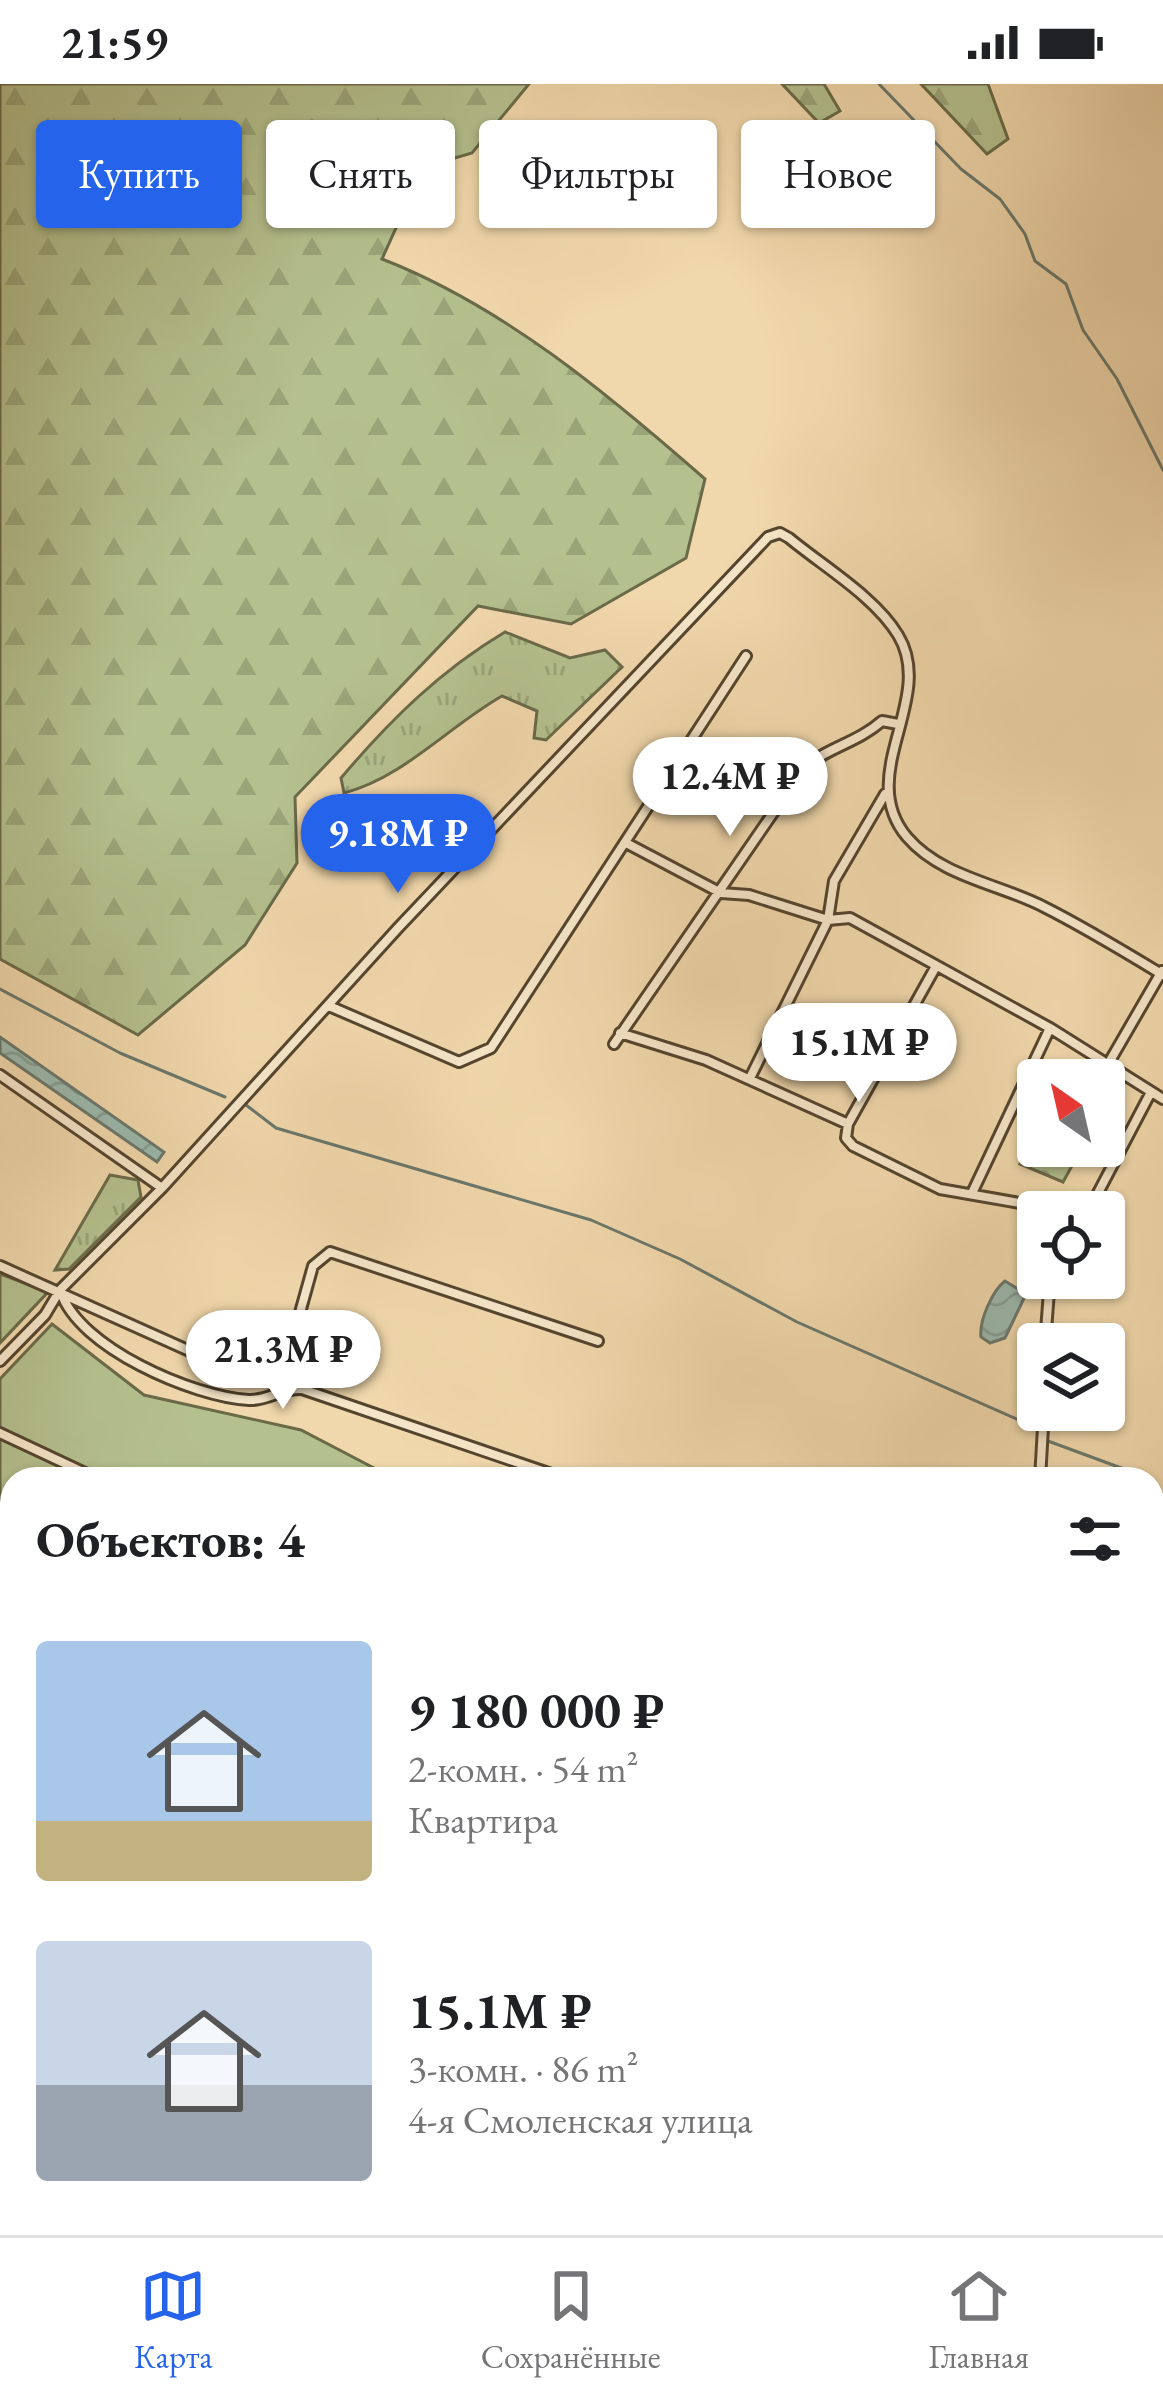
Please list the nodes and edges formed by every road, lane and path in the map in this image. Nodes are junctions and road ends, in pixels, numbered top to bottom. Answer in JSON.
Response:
{"nodes":[{"id":1,"x":746,"y":656,"type":"dead end"},
{"id":2,"x":898,"y":724,"type":"junction"},
{"id":3,"x":885,"y":794,"type":"junction"},
{"id":4,"x":628,"y":844,"type":"junction"},
{"id":5,"x":721,"y":892,"type":"junction"},
{"id":6,"x":828,"y":920,"type":"junction"},
{"id":7,"x":934,"y":968,"type":"junction"},
{"id":8,"x":1162,"y":973,"type":"edge"},
{"id":9,"x":329,"y":1006,"type":"junction"},
{"id":10,"x":1050,"y":1028,"type":"junction"},
{"id":11,"x":620,"y":1034,"type":"junction"},
{"id":12,"x":614,"y":1044,"type":"dead end"},
{"id":13,"x":1096,"y":1059,"type":"edge"},
{"id":14,"x":1111,"y":1059,"type":"edge"},
{"id":15,"x":0,"y":1076,"type":"edge"},
{"id":16,"x":1125,"y":1077,"type":"edge"},
{"id":17,"x":750,"y":1078,"type":"junction"},
{"id":18,"x":1151,"y":1092,"type":"junction"},
{"id":19,"x":1163,"y":1099,"type":"edge"},
{"id":20,"x":848,"y":1124,"type":"junction"},
{"id":21,"x":162,"y":1188,"type":"junction"},
{"id":22,"x":973,"y":1191,"type":"junction"},
{"id":23,"x":1099,"y":1191,"type":"edge"},
{"id":24,"x":1017,"y":1203,"type":"edge"},
{"id":25,"x":0,"y":1266,"type":"edge"},
{"id":26,"x":60,"y":1290,"type":"junction"},
{"id":27,"x":598,"y":1341,"type":"dead end"},
{"id":28,"x":0,"y":1361,"type":"edge"},
{"id":29,"x":241,"y":1374,"type":"dead end"},
{"id":30,"x":279,"y":1388,"type":"junction"},
{"id":31,"x":1043,"y":1431,"type":"edge"},
{"id":32,"x":0,"y":1433,"type":"edge"},
{"id":33,"x":72,"y":1467,"type":"edge"},
{"id":34,"x":531,"y":1467,"type":"edge"},
{"id":35,"x":1041,"y":1467,"type":"edge"}],
"edges":[{"from":1,"to":4,"type":"street"},
{"from":2,"to":3,"type":"street"},
{"from":2,"to":5,"type":"street"},
{"from":2,"to":9,"type":"street"},
{"from":3,"to":6,"type":"street"},
{"from":3,"to":8,"type":"street"},
{"from":4,"to":5,"type":"street"},
{"from":4,"to":9,"type":"street"},
{"from":5,"to":6,"type":"street"},
{"from":5,"to":11,"type":"street"},
{"from":6,"to":7,"type":"street"},
{"from":6,"to":17,"type":"street"},
{"from":7,"to":10,"type":"street"},
{"from":7,"to":20,"type":"street"},
{"from":8,"to":14,"type":"street"},
{"from":9,"to":21,"type":"street"},
{"from":10,"to":13,"type":"street"},
{"from":10,"to":22,"type":"street"},
{"from":11,"to":12,"type":"street"},
{"from":11,"to":17,"type":"street"},
{"from":15,"to":21,"type":"street"},
{"from":16,"to":18,"type":"street"},
{"from":17,"to":20,"type":"street"},
{"from":18,"to":19,"type":"street"},
{"from":18,"to":23,"type":"street"},
{"from":20,"to":22,"type":"street"},
{"from":21,"to":26,"type":"street"},
{"from":22,"to":24,"type":"street"},
{"from":25,"to":26,"type":"street"},
{"from":26,"to":28,"type":"street"},
{"from":26,"to":29,"type":"street"},
{"from":26,"to":30,"type":"street"},
{"from":27,"to":30,"type":"street"},
{"from":30,"to":34,"type":"street"},
{"from":31,"to":35,"type":"street"},
{"from":32,"to":33,"type":"street"}]}
